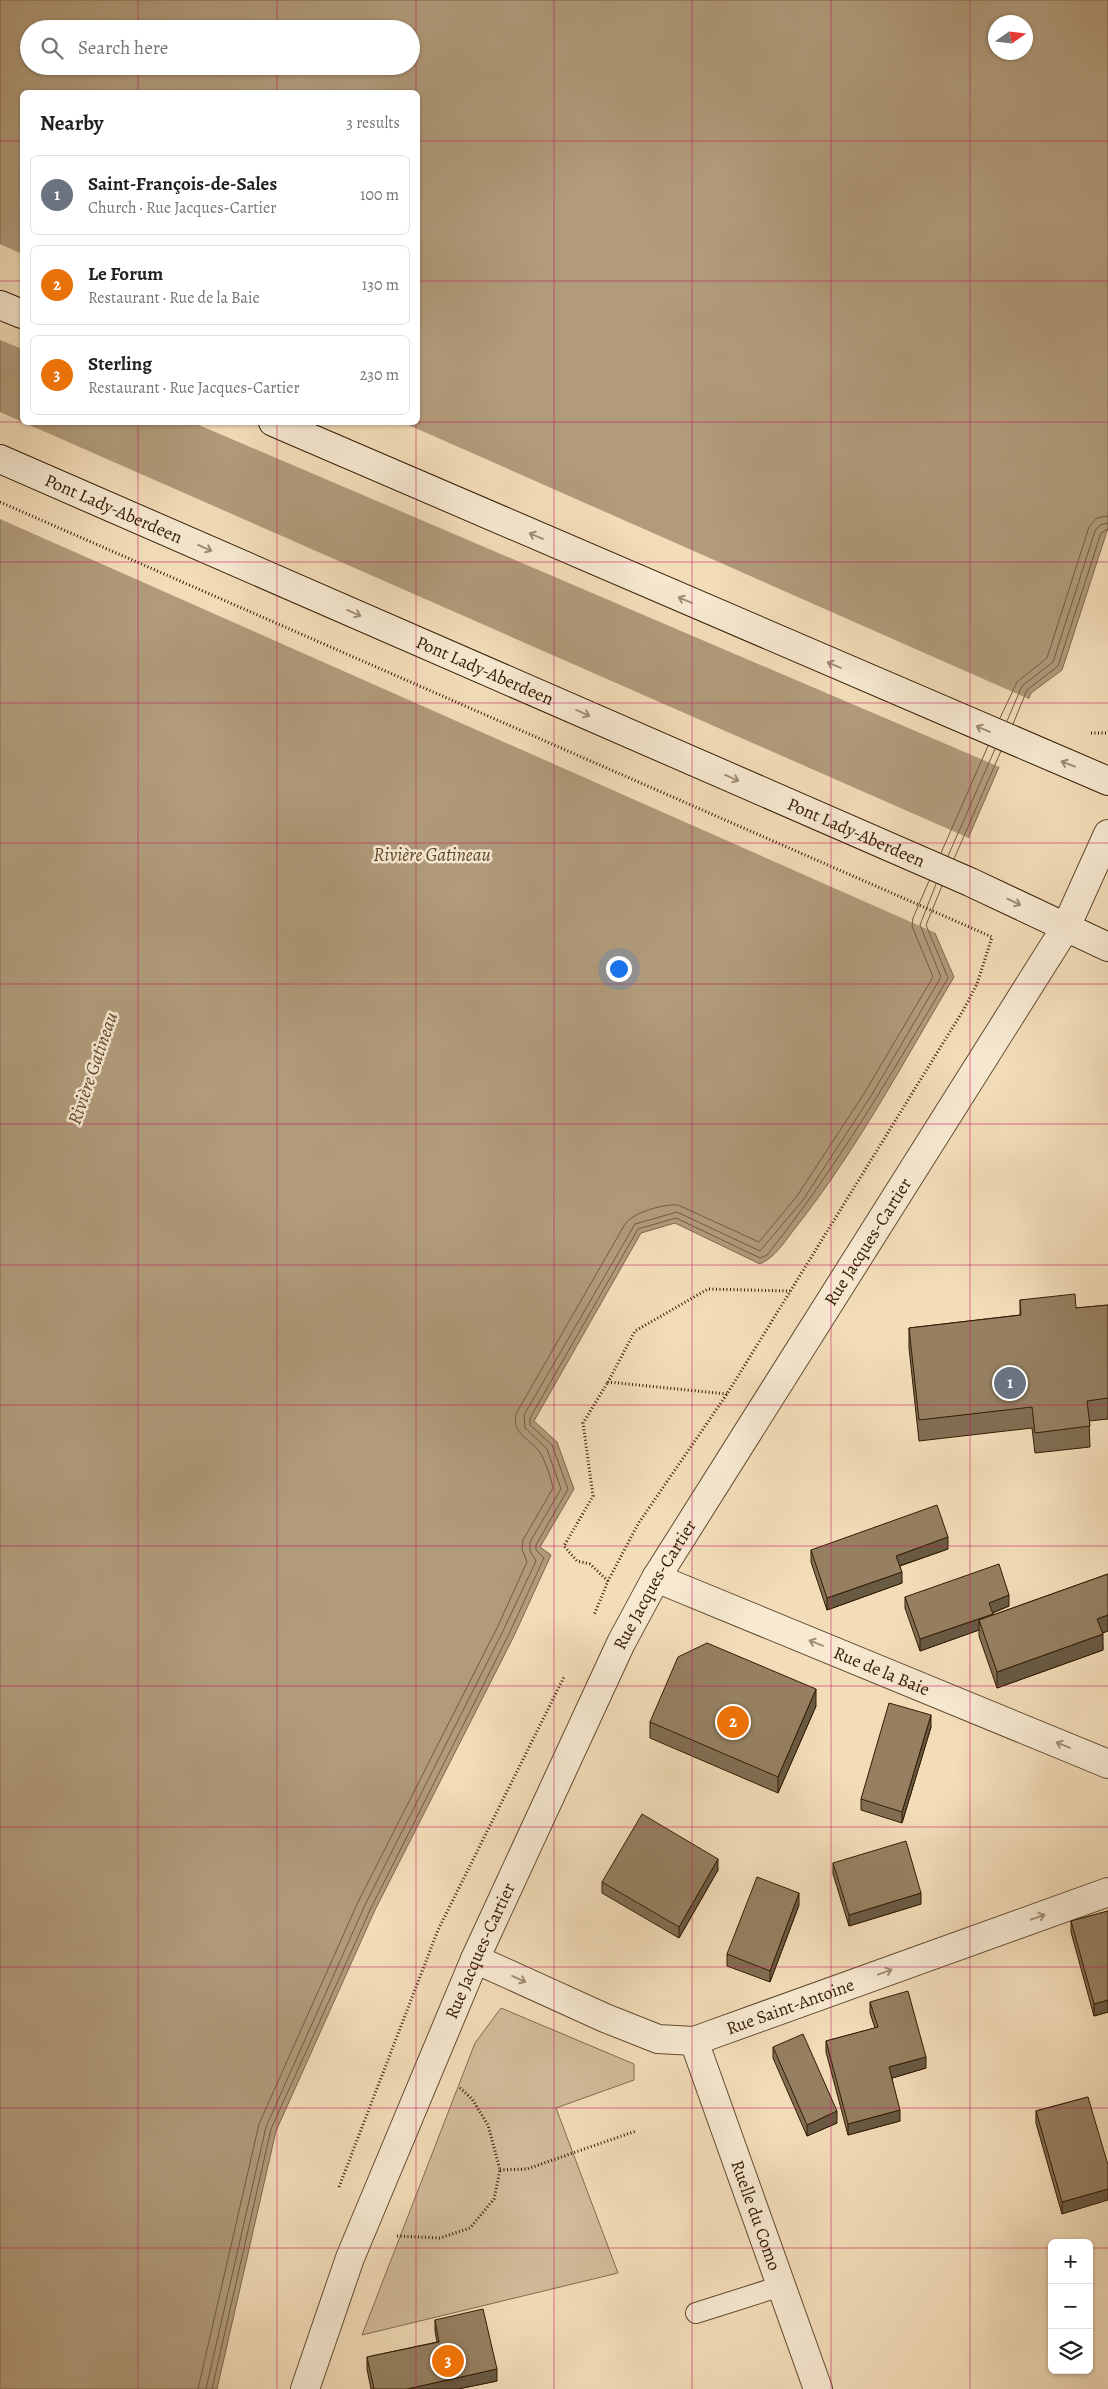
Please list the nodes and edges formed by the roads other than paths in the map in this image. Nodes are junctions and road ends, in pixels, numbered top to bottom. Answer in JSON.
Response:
{"nodes":[{"id":1,"x":0,"y":305,"type":"edge"},
{"id":2,"x":20,"y":313,"type":"edge"},
{"id":3,"x":280,"y":425,"type":"edge"},
{"id":4,"x":0,"y":459,"type":"edge"},
{"id":5,"x":1108,"y":781,"type":"edge"},
{"id":6,"x":1108,"y":834,"type":"edge"},
{"id":7,"x":1066,"y":927,"type":"junction"},
{"id":8,"x":1108,"y":947,"type":"edge"},
{"id":9,"x":656,"y":1578,"type":"junction"},
{"id":10,"x":1108,"y":1764,"type":"edge"},
{"id":11,"x":1108,"y":1892,"type":"edge"},
{"id":12,"x":475,"y":1960,"type":"junction"},
{"id":13,"x":694,"y":2041,"type":"junction"},
{"id":14,"x":781,"y":2286,"type":"junction"},
{"id":15,"x":696,"y":2313,"type":"dead end"},
{"id":16,"x":305,"y":2389,"type":"edge"},
{"id":17,"x":818,"y":2389,"type":"edge"}],
"edges":[{"from":1,"to":2,"type":"street"},
{"from":5,"to":3,"type":"street","one_way":true},
{"from":4,"to":7,"type":"street","name":"Pont Lady-Aberdeen","one_way":true},
{"from":6,"to":7,"type":"street","name":"Rue Jacques-Cartier"},
{"from":7,"to":8,"type":"street","name":"Pont Lady-Aberdeen"},
{"from":7,"to":9,"type":"street","name":"Rue Jacques-Cartier"},
{"from":10,"to":9,"type":"street","name":"Rue de la Baie","one_way":true},
{"from":9,"to":12,"type":"street","name":"Rue Jacques-Cartier"},
{"from":13,"to":11,"type":"street","name":"Rue Saint-Antoine","one_way":true},
{"from":12,"to":13,"type":"street","name":"Rue Saint-Antoine","one_way":true},
{"from":12,"to":16,"type":"street","name":"Rue Jacques-Cartier"},
{"from":13,"to":14,"type":"street","name":"Ruelle du Como"},
{"from":14,"to":15,"type":"lane"},
{"from":14,"to":17,"type":"street","name":"Ruelle du Como"}]}
